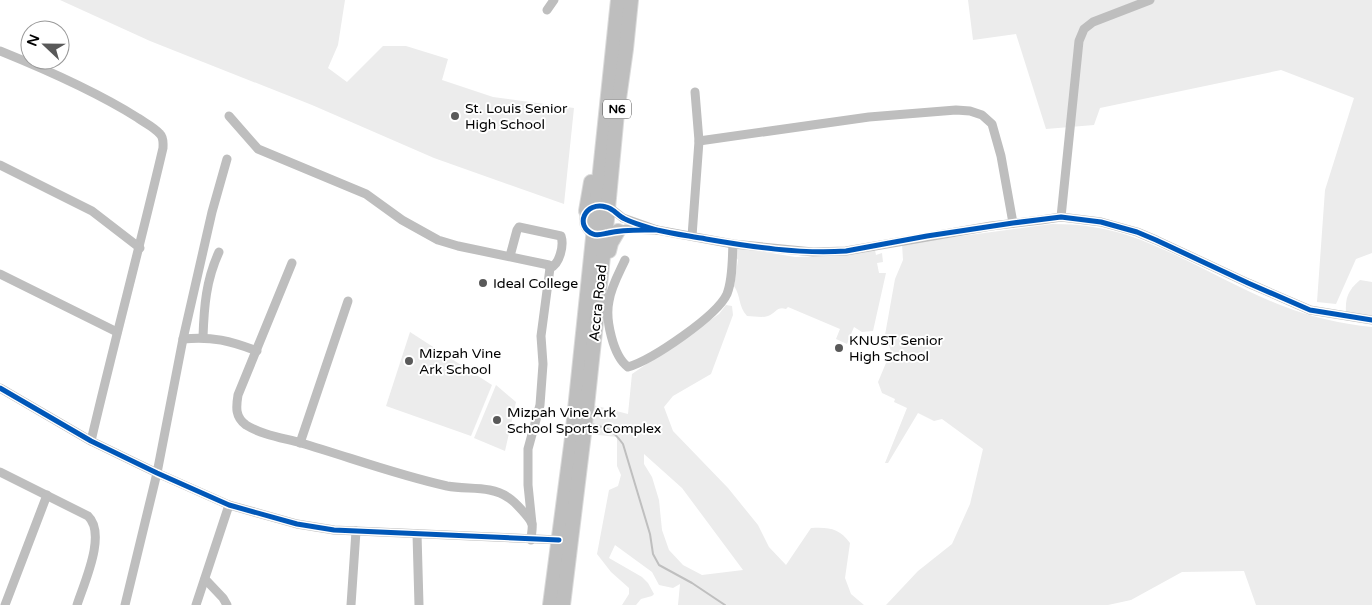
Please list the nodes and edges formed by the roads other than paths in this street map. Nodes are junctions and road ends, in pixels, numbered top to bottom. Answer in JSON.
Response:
{"nodes":[{"id":1,"x":554,"y":0,"type":"edge"},
{"id":2,"x":618,"y":0,"type":"edge"},
{"id":3,"x":631,"y":0,"type":"edge"},
{"id":4,"x":1150,"y":0,"type":"edge"},
{"id":5,"x":547,"y":10,"type":"dead end"},
{"id":6,"x":0,"y":51,"type":"edge"},
{"id":7,"x":694,"y":92,"type":"dead end"},
{"id":8,"x":229,"y":116,"type":"dead end"},
{"id":9,"x":698,"y":141,"type":"junction"},
{"id":10,"x":227,"y":158,"type":"dead end"},
{"id":11,"x":0,"y":165,"type":"edge"},
{"id":12,"x":597,"y":208,"type":"junction"},
{"id":13,"x":1061,"y":217,"type":"junction"},
{"id":14,"x":1013,"y":223,"type":"junction"},
{"id":15,"x":657,"y":230,"type":"junction"},
{"id":16,"x":606,"y":233,"type":"junction"},
{"id":17,"x":692,"y":236,"type":"junction"},
{"id":18,"x":733,"y":244,"type":"junction"},
{"id":19,"x":140,"y":248,"type":"junction"},
{"id":20,"x":218,"y":252,"type":"dead end"},
{"id":21,"x":510,"y":256,"type":"junction"},
{"id":22,"x":625,"y":260,"type":"dead end"},
{"id":23,"x":292,"y":263,"type":"dead end"},
{"id":24,"x":550,"y":268,"type":"junction"},
{"id":25,"x":0,"y":274,"type":"edge"},
{"id":26,"x":348,"y":301,"type":"dead end"},
{"id":27,"x":1372,"y":320,"type":"edge"},
{"id":28,"x":117,"y":332,"type":"junction"},
{"id":29,"x":203,"y":337,"type":"junction"},
{"id":30,"x":183,"y":338,"type":"junction"},
{"id":31,"x":257,"y":351,"type":"junction"},
{"id":32,"x":0,"y":388,"type":"edge"},
{"id":33,"x":91,"y":441,"type":"junction"},
{"id":34,"x":300,"y":443,"type":"junction"},
{"id":35,"x":0,"y":472,"type":"edge"},
{"id":36,"x":157,"y":473,"type":"junction"},
{"id":37,"x":47,"y":495,"type":"junction"},
{"id":38,"x":229,"y":505,"type":"junction"},
{"id":39,"x":532,"y":524,"type":"junction"},
{"id":40,"x":356,"y":531,"type":"junction"},
{"id":41,"x":417,"y":534,"type":"junction"},
{"id":42,"x":531,"y":540,"type":"junction"},
{"id":43,"x":559,"y":540,"type":"junction"},
{"id":44,"x":205,"y":580,"type":"junction"},
{"id":45,"x":5,"y":605,"type":"edge"},
{"id":46,"x":77,"y":605,"type":"edge"},
{"id":47,"x":125,"y":605,"type":"edge"},
{"id":48,"x":196,"y":605,"type":"edge"},
{"id":49,"x":227,"y":605,"type":"edge"},
{"id":50,"x":351,"y":605,"type":"edge"},
{"id":51,"x":419,"y":605,"type":"edge"},
{"id":52,"x":550,"y":605,"type":"edge"},
{"id":53,"x":563,"y":605,"type":"edge"}],
"edges":[{"from":1,"to":5,"type":"street"},
{"from":2,"to":12,"type":"highway","name":"Accra Road","number":"N6"},
{"from":3,"to":12,"type":"highway","name":"Accra Road","number":"N6"},
{"from":4,"to":13,"type":"street"},
{"from":6,"to":19,"type":"street"},
{"from":7,"to":9,"type":"street"},
{"from":8,"to":21,"type":"street"},
{"from":9,"to":14,"type":"street"},
{"from":9,"to":17,"type":"street"},
{"from":10,"to":30,"type":"street"},
{"from":11,"to":19,"type":"street"},
{"from":12,"to":15,"type":"street"},
{"from":12,"to":16,"type":"highway","name":"Accra Road","number":"N6"},
{"from":13,"to":14,"type":"street"},
{"from":13,"to":27,"type":"street"},
{"from":14,"to":18,"type":"street"},
{"from":15,"to":16,"type":"street"},
{"from":15,"to":17,"type":"street"},
{"from":16,"to":43,"type":"highway","name":"Accra Road","number":"N6"},
{"from":16,"to":53,"type":"highway","name":"Accra Road","number":"N6"},
{"from":17,"to":18,"type":"street"},
{"from":18,"to":22,"type":"street"},
{"from":19,"to":28,"type":"street"},
{"from":20,"to":29,"type":"street"},
{"from":21,"to":24,"type":"street"},
{"from":21,"to":24,"type":"street"},
{"from":23,"to":31,"type":"street"},
{"from":24,"to":39,"type":"street"},
{"from":25,"to":28,"type":"street"},
{"from":26,"to":34,"type":"street"},
{"from":28,"to":33,"type":"street"},
{"from":29,"to":30,"type":"street"},
{"from":29,"to":31,"type":"street"},
{"from":30,"to":36,"type":"street"},
{"from":31,"to":34,"type":"street"},
{"from":32,"to":33,"type":"street"},
{"from":33,"to":36,"type":"street"},
{"from":34,"to":39,"type":"street"},
{"from":35,"to":37,"type":"street"},
{"from":36,"to":38,"type":"street"},
{"from":36,"to":47,"type":"street"},
{"from":37,"to":45,"type":"street"},
{"from":37,"to":46,"type":"street"},
{"from":38,"to":40,"type":"street"},
{"from":38,"to":44,"type":"street"},
{"from":39,"to":42,"type":"street"},
{"from":40,"to":41,"type":"street"},
{"from":40,"to":50,"type":"street"},
{"from":41,"to":42,"type":"street"},
{"from":41,"to":51,"type":"street"},
{"from":42,"to":43,"type":"street"},
{"from":43,"to":52,"type":"highway","name":"Accra Road","number":"N6"},
{"from":44,"to":48,"type":"street"},
{"from":44,"to":49,"type":"street"}]}
